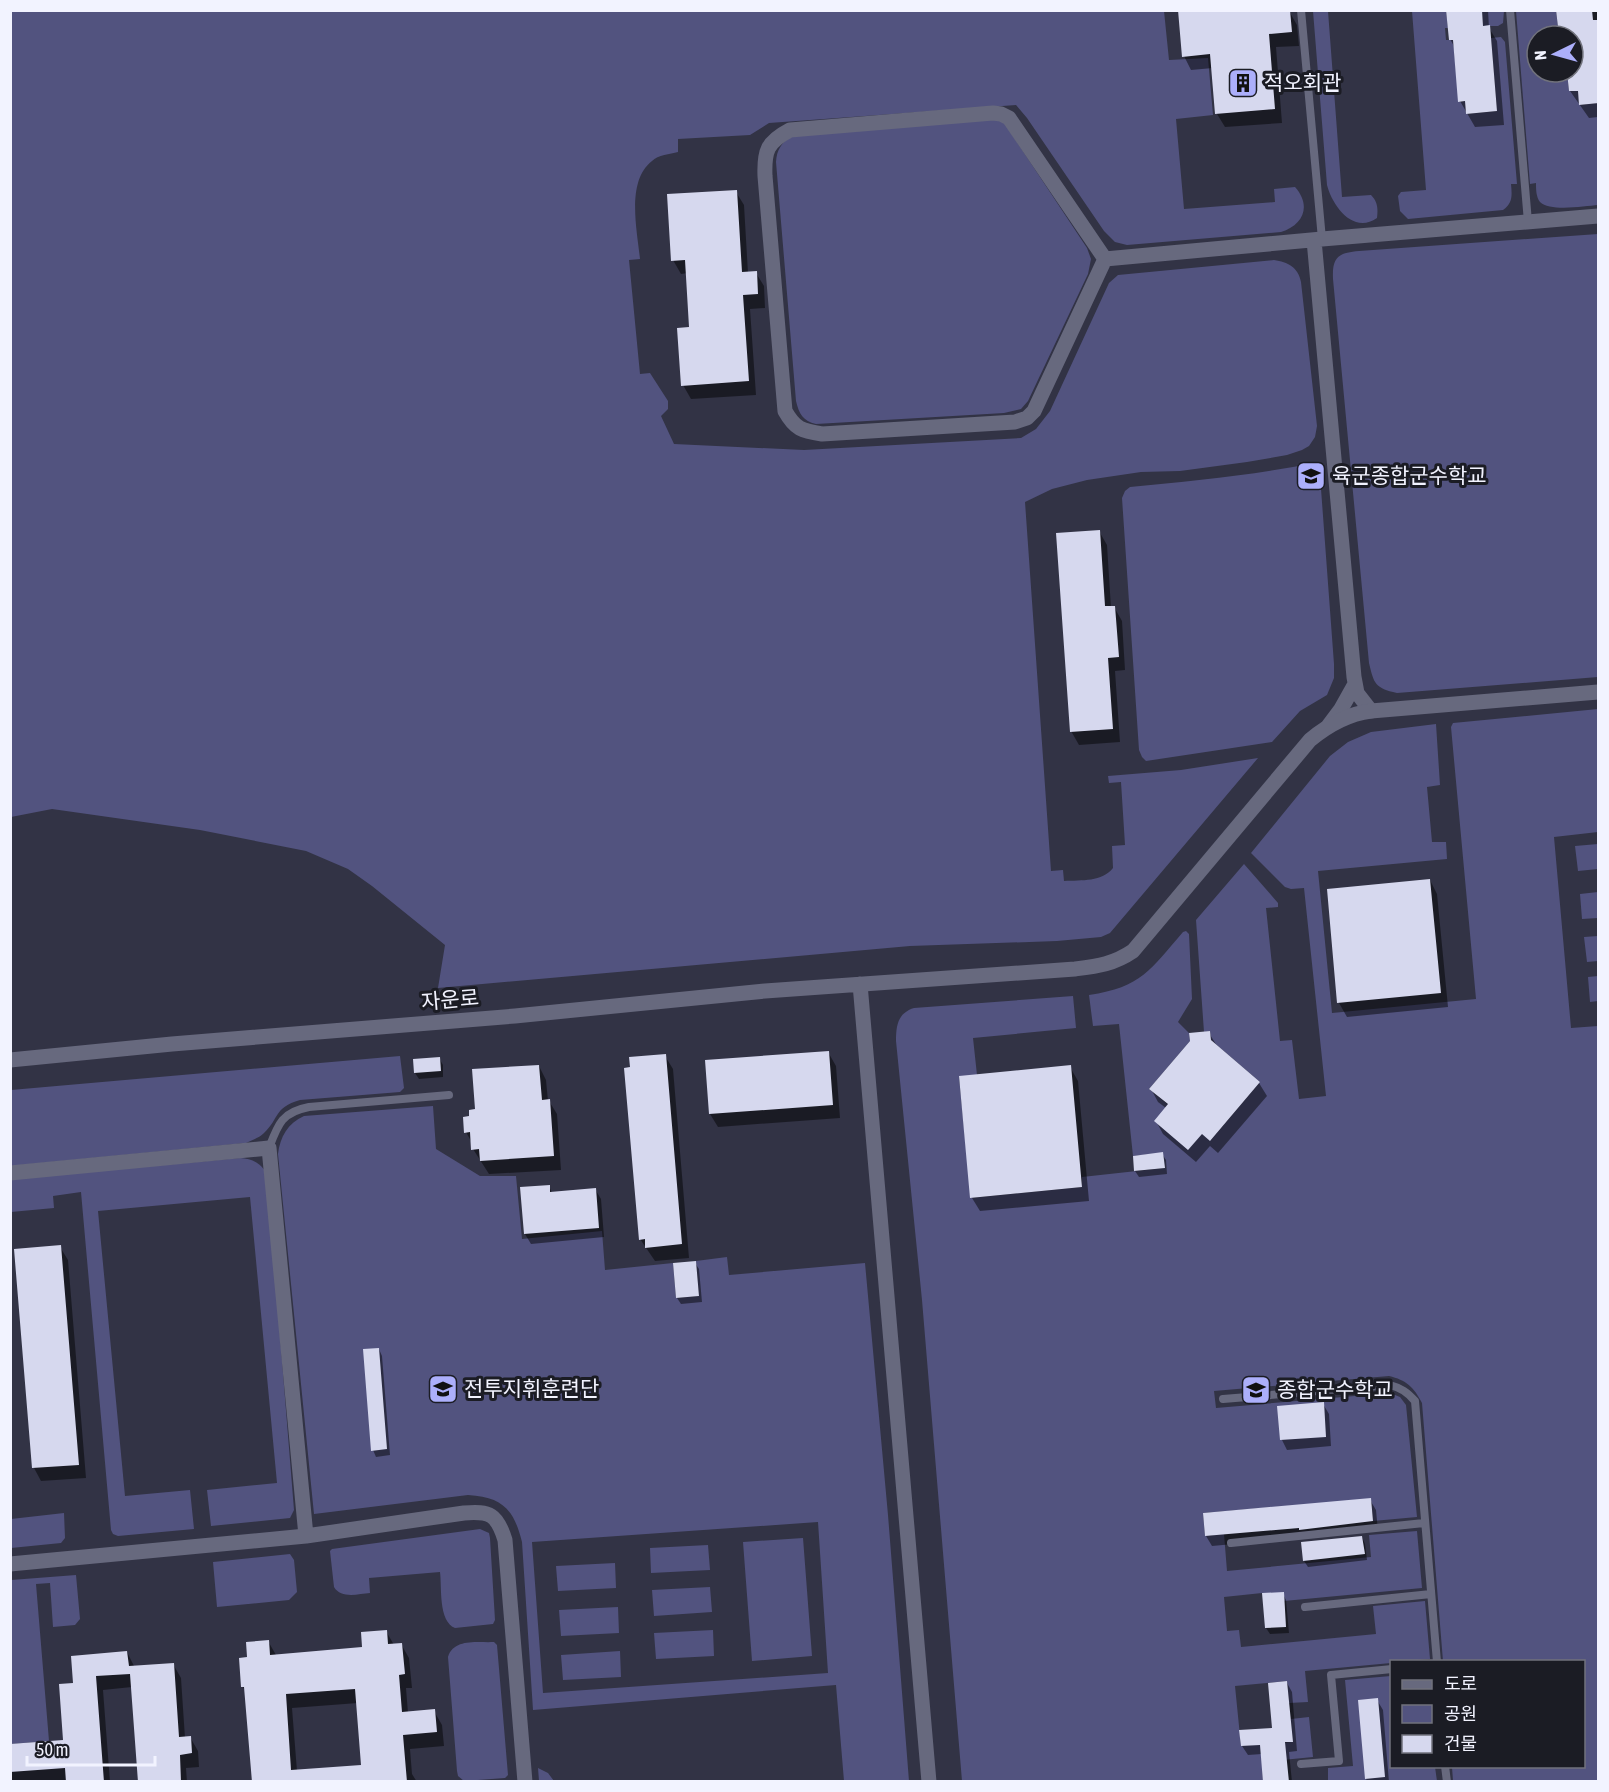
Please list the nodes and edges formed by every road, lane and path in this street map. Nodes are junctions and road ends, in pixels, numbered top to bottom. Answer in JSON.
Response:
{"nodes":[{"id":1,"x":1301,"y":10,"type":"edge"},
{"id":2,"x":1510,"y":10,"type":"edge"},
{"id":3,"x":1599,"y":216,"type":"edge"},
{"id":4,"x":1528,"y":222,"type":"junction"},
{"id":5,"x":1318,"y":239,"type":"junction"},
{"id":6,"x":1105,"y":259,"type":"junction"},
{"id":7,"x":1354,"y":684,"type":"junction"},
{"id":8,"x":1599,"y":692,"type":"edge"},
{"id":9,"x":1371,"y":711,"type":"junction"},
{"id":10,"x":1329,"y":725,"type":"junction"},
{"id":11,"x":860,"y":984,"type":"junction"},
{"id":12,"x":10,"y":1060,"type":"edge"},
{"id":13,"x":448,"y":1095,"type":"dead end"},
{"id":14,"x":268,"y":1148,"type":"junction"},
{"id":15,"x":10,"y":1173,"type":"edge"},
{"id":16,"x":1223,"y":1399,"type":"dead end"},
{"id":17,"x":1424,"y":1523,"type":"junction"},
{"id":18,"x":306,"y":1536,"type":"junction"},
{"id":19,"x":1230,"y":1543,"type":"dead end"},
{"id":20,"x":10,"y":1564,"type":"edge"},
{"id":21,"x":1431,"y":1594,"type":"junction"},
{"id":22,"x":1305,"y":1607,"type":"dead end"},
{"id":23,"x":1437,"y":1660,"type":"edge"},
{"id":24,"x":1390,"y":1669,"type":"edge"},
{"id":25,"x":1301,"y":1764,"type":"dead end"},
{"id":26,"x":525,"y":1782,"type":"edge"},
{"id":27,"x":929,"y":1782,"type":"edge"}],
"edges":[{"from":1,"to":5,"type":"lane"},
{"from":2,"to":4,"type":"lane"},
{"from":3,"to":4,"type":"street"},
{"from":4,"to":5,"type":"street"},
{"from":5,"to":6,"type":"street"},
{"from":5,"to":7,"type":"street"},
{"from":6,"to":6,"type":"street"},
{"from":7,"to":9,"type":"street"},
{"from":7,"to":10,"type":"street"},
{"from":8,"to":9,"type":"street"},
{"from":9,"to":10,"type":"street"},
{"from":10,"to":11,"type":"street","name":"자운로"},
{"from":11,"to":12,"type":"street","name":"자운로"},
{"from":11,"to":27,"type":"street"},
{"from":13,"to":14,"type":"lane"},
{"from":14,"to":15,"type":"street"},
{"from":14,"to":18,"type":"street"},
{"from":16,"to":17,"type":"lane"},
{"from":17,"to":19,"type":"lane"},
{"from":17,"to":21,"type":"lane"},
{"from":18,"to":20,"type":"street"},
{"from":18,"to":26,"type":"street"},
{"from":21,"to":22,"type":"lane"},
{"from":21,"to":23,"type":"lane"},
{"from":24,"to":25,"type":"lane"}]}
